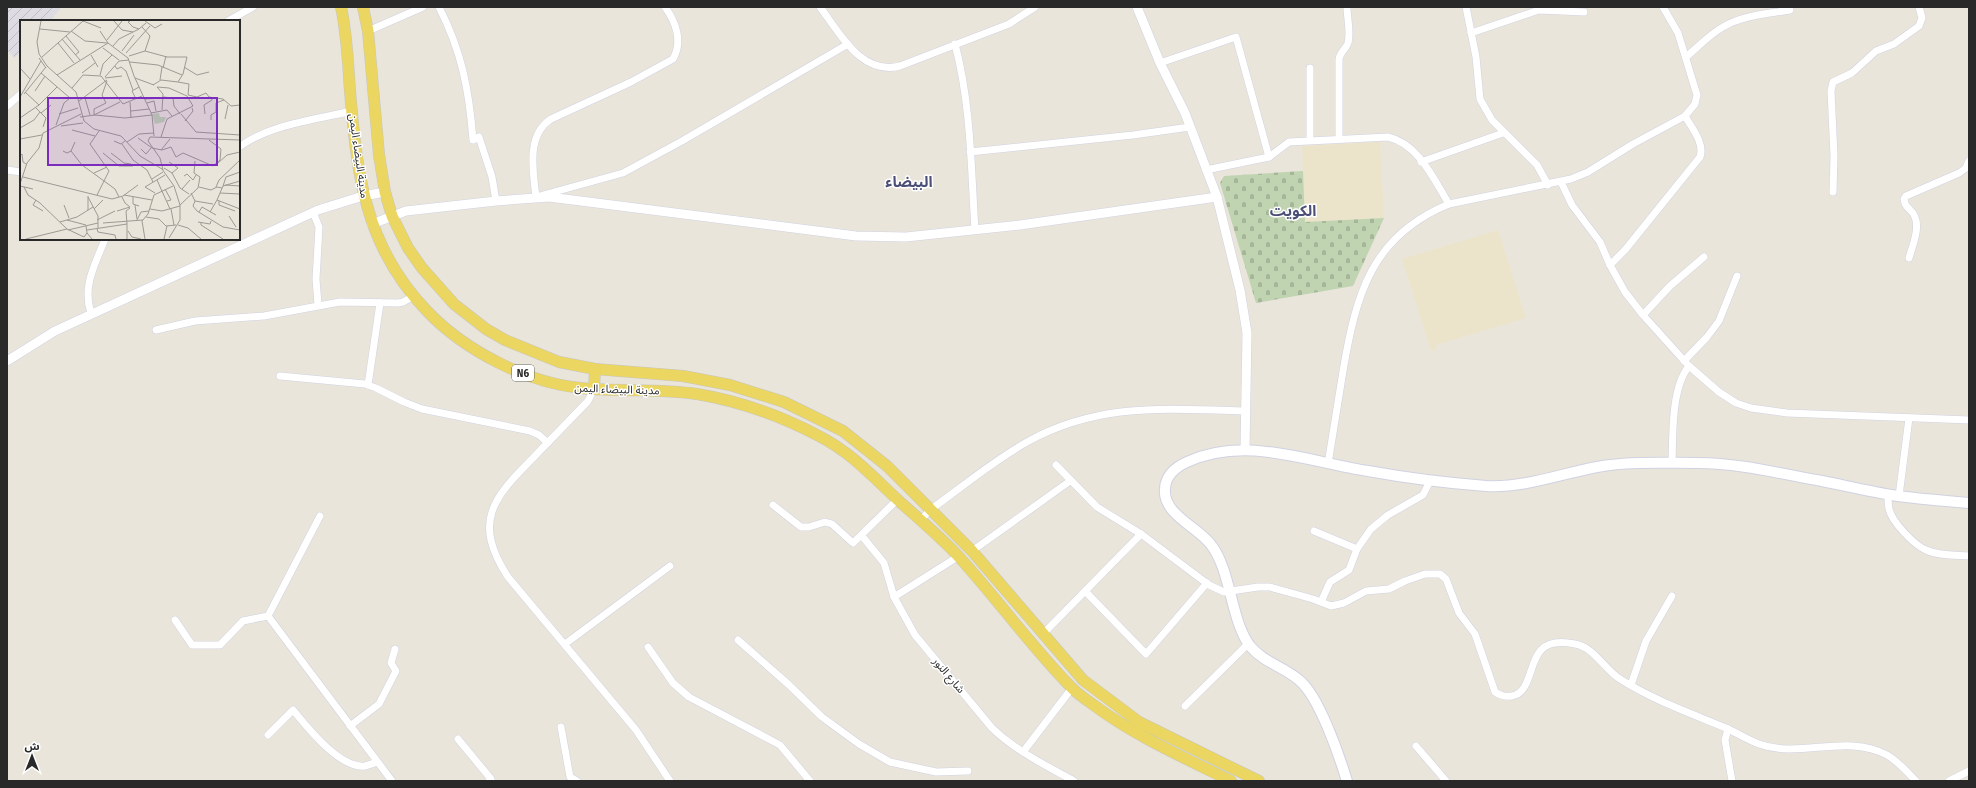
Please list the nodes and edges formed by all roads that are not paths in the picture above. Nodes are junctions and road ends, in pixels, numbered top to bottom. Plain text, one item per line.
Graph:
1 (253, 7) edge
2 (341, 7) edge
3 (363, 7) edge
4 (423, 7) edge
5 (439, 7) edge
6 (665, 7) edge
7 (820, 7) edge
8 (1347, 7) edge
9 (1466, 7) edge
10 (1663, 7) edge
11 (1919, 7) edge
12 (1140, 8) edge
13 (1031, 9) edge
14 (1790, 10) dead end
15 (1584, 12) dead end
16 (230, 20) edge
17 (368, 31) junction
18 (1471, 32) junction
19 (848, 44) junction
20 (955, 44) junction
21 (1686, 57) junction
22 (1160, 63) junction
23 (1310, 68) dead end
24 (20, 95) edge
25 (7, 106) edge
26 (352, 111) junction
27 (1685, 116) junction
28 (1190, 127) junction
29 (1503, 133) junction
30 (1339, 139) junction
31 (1310, 140) junction
32 (240, 146) edge
33 (970, 152) junction
34 (1269, 157) junction
35 (1969, 161) edge
36 (1421, 162) junction
37 (7, 170) edge
38 (1206, 170) junction
39 (20, 172) edge
40 (1561, 182) junction
41 (1548, 185) junction
42 (385, 192) junction
43 (1833, 192) dead end
44 (363, 196) junction
45 (536, 197) junction
46 (1217, 197) junction
47 (496, 201) junction
48 (1449, 204) junction
49 (313, 212) junction
50 (392, 216) junction
51 (372, 224) junction
52 (975, 230) junction
53 (105, 240) edge
54 (1704, 256) dead end
55 (1909, 258) dead end
56 (1610, 264) junction
57 (1737, 276) dead end
58 (414, 296) junction
59 (380, 302) junction
60 (318, 305) junction
61 (91, 314) junction
62 (1643, 315) junction
63 (156, 330) dead end
64 (7, 361) edge
65 (1687, 363) junction
66 (595, 369) junction
67 (280, 376) dead end
68 (368, 385) junction
69 (594, 389) junction
70 (1246, 411) junction
71 (1910, 418) junction
72 (1969, 420) edge
73 (548, 442) junction
74 (1245, 450) junction
75 (1672, 463) junction
76 (1328, 464) junction
77 (1056, 465) dead end
78 (1070, 481) junction
79 (1430, 481) junction
80 (1888, 494) junction
81 (1899, 496) junction
82 (898, 500) junction
83 (1969, 503) edge
84 (773, 505) dead end
85 (930, 510) junction
86 (320, 516) dead end
87 (921, 520) junction
88 (1314, 530) dead end
89 (1142, 534) junction
90 (862, 536) junction
91 (1357, 549) junction
92 (972, 551) junction
93 (959, 556) junction
94 (1969, 556) edge
95 (670, 566) dead end
96 (1207, 583) junction
97 (1085, 591) junction
98 (1230, 592) junction
99 (1672, 596) dead end
100 (894, 597) junction
101 (1321, 602) junction
102 (268, 616) junction
103 (175, 620) dead end
104 (1044, 633) junction
105 (738, 640) dead end
106 (1248, 643) junction
107 (565, 644) junction
108 (648, 647) dead end
109 (395, 649) dead end
110 (1631, 685) junction
111 (1072, 688) junction
112 (1185, 706) dead end
113 (350, 726) junction
114 (561, 727) dead end
115 (1728, 729) junction
116 (268, 735) dead end
117 (458, 739) dead end
118 (1416, 746) dead end
119 (1023, 752) junction
120 (377, 762) junction
121 (968, 771) dead end
122 (1969, 771) edge
123 (392, 781) edge
124 (489, 781) edge
125 (577, 781) edge
126 (670, 781) edge
127 (810, 781) edge
128 (1074, 781) edge
129 (1231, 781) edge
130 (1259, 781) edge
131 (1347, 781) edge
132 (1446, 781) edge
133 (1732, 781) edge
134 (1916, 781) edge
135 (1949, 781) edge

1 - 16 street
2 - 26 main road, مدينة البيضاء اليمن / N6
3 - 17 main road, مدينة البيضاء اليمن / N6
4 - 17 street
5 - 47 street
6 - 45 street
7 - 19 street
8 - 30 street
9 - 18 street
10 - 21 street
11 - 43 street
12 - 22 street
13 - 20 street
14 - 21 street
15 - 18 street
17 - 42 main road, مدينة البيضاء اليمن / N6
18 - 29 street
19 - 20 street
19 - 45 street
20 - 33 street
21 - 27 street
22 - 28 street
22 - 34 street
23 - 31 street
24 - 25 street
26 - 32 street
26 - 44 main road, مدينة البيضاء اليمن / N6
27 - 40 street
27 - 56 street
28 - 33 street
28 - 38 street
29 - 36 street
29 - 41 street
30 - 31 street
30 - 36 street
31 - 34 street
33 - 52 street
34 - 38 street
35 - 55 street
36 - 48 street
37 - 39 street
38 - 46 street
40 - 41 street
40 - 56 street
41 - 48 street
42 - 44 street
42 - 50 main road, مدينة البيضاء اليمن / N6
44 - 49 street
44 - 51 main road, مدينة البيضاء اليمن / N6
45 - 47 street
45 - 52 street
46 - 52 street
46 - 70 street
47 - 50 street
48 - 76 street
49 - 60 street
49 - 61 street
50 - 51 street
50 - 66 main road, مدينة البيضاء اليمن / N6
51 - 58 main road, مدينة البيضاء اليمن / N6
53 - 61 street
54 - 62 street
56 - 62 street
57 - 65 street
58 - 59 street
58 - 69 main road, مدينة البيضاء اليمن / N6
59 - 60 street
59 - 68 street
60 - 63 street
61 - 64 street
62 - 65 street
65 - 71 street
65 - 75 street
66 - 69 main road
66 - 85 main road, مدينة البيضاء اليمن / N6
67 - 68 street
68 - 73 street
69 - 73 street
69 - 82 main road, مدينة البيضاء اليمن / N6
70 - 74 street
70 - 85 street
71 - 72 street
71 - 81 street
73 - 107 street
74 - 76 main road
74 - 98 main road
75 - 79 main road
75 - 80 main road
76 - 79 main road
77 - 78 street
78 - 89 street
78 - 92 street
79 - 91 street
80 - 81 main road
80 - 94 street
81 - 83 main road
82 - 87 main road, مدينة البيضاء اليمن / N6
82 - 90 street
84 - 90 street
85 - 87 street
85 - 92 main road, مدينة البيضاء اليمن
86 - 102 street
87 - 93 main road, مدينة البيضاء اليمن
88 - 91 street
89 - 96 street
89 - 97 street
90 - 100 street, شارع النور
91 - 101 street
92 - 104 main road, مدينة البيضاء اليمن
93 - 100 street
93 - 111 main road, مدينة البيضاء اليمن
95 - 107 street
96 - 97 street
96 - 98 street
97 - 104 street
98 - 101 street
98 - 106 main road
99 - 110 street
100 - 119 street, شارع النور
101 - 110 street
102 - 103 street
102 - 113 street
104 - 130 main road, مدينة البيضاء اليمن
105 - 121 street
106 - 112 street
106 - 131 main road
107 - 126 street
108 - 127 street
109 - 113 street
110 - 115 street
111 - 119 street
111 - 129 main road, مدينة البيضاء اليمن
113 - 120 street
114 - 125 street
115 - 133 street
115 - 134 street
116 - 120 street
117 - 124 street
118 - 132 street
119 - 128 street, شارع النور
120 - 123 street
122 - 135 street

